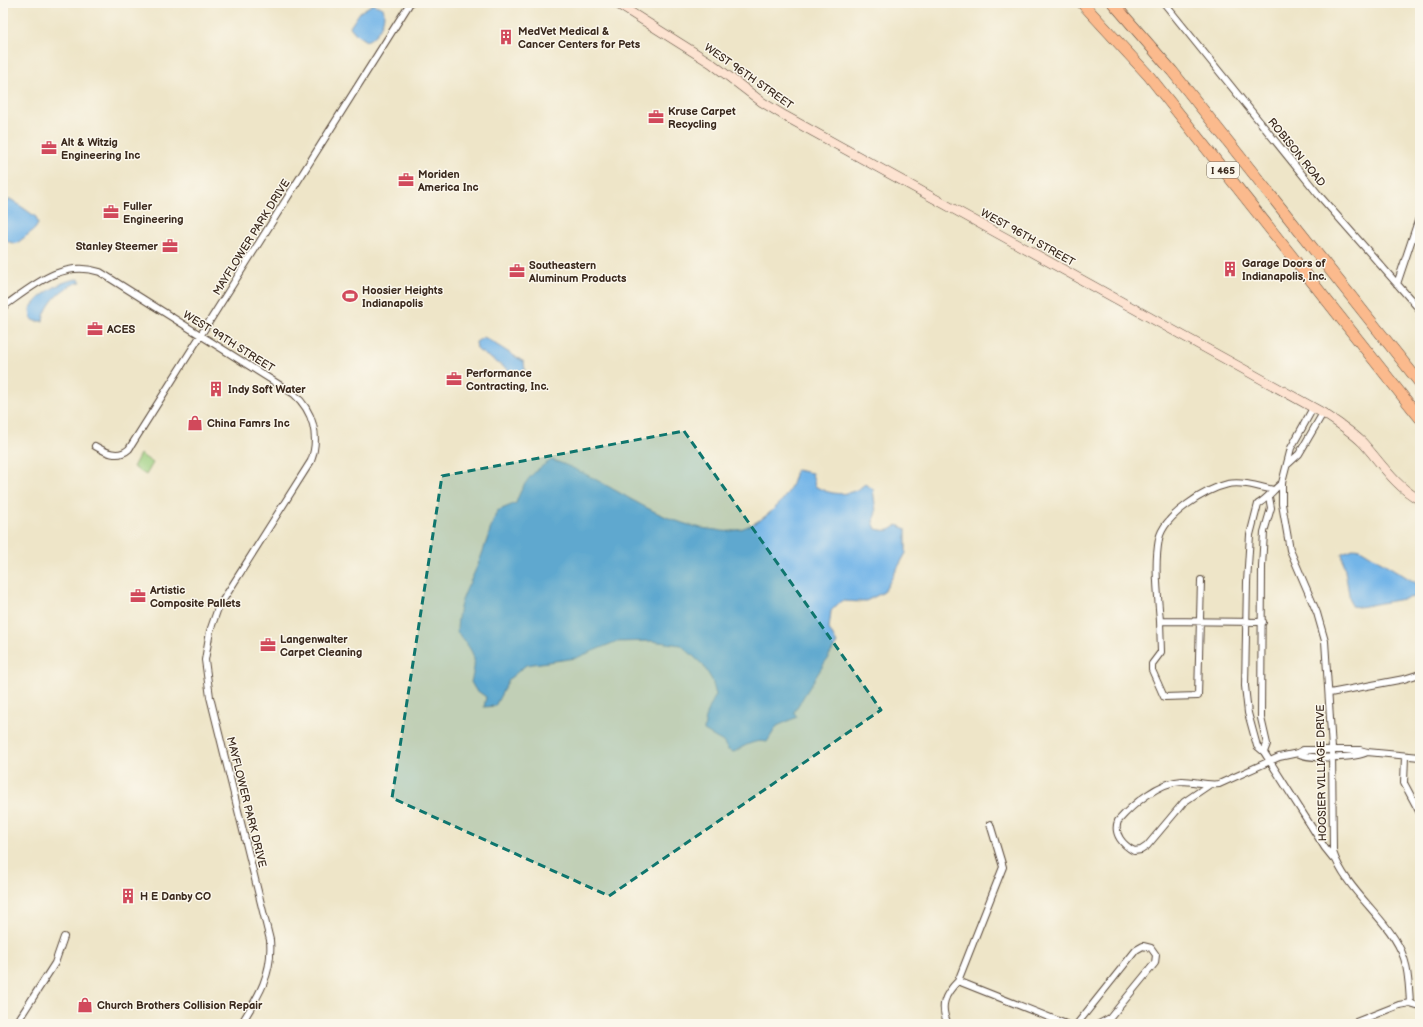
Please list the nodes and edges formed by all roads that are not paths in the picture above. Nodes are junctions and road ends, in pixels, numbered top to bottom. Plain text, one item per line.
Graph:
1 (410, 3) edge
2 (616, 3) edge
3 (1082, 3) edge
4 (1112, 3) edge
5 (1164, 3) edge
6 (1420, 215) edge
7 (1397, 284) junction
8 (3, 307) edge
9 (1420, 310) edge
10 (201, 335) junction
11 (1420, 382) edge
12 (1313, 408) junction
13 (1322, 413) junction
14 (1420, 418) edge
15 (94, 446) dead end
16 (1287, 466) junction
17 (1282, 483) junction
18 (1273, 490) junction
19 (1270, 497) junction
20 (1420, 500) edge
21 (1201, 580) dead end
22 (233, 582) joint
23 (1160, 621) junction
24 (1200, 622) junction
25 (1263, 622) junction
26 (1247, 623) junction
27 (1420, 674) edge
28 (1330, 693) junction
29 (1332, 749) junction
30 (1264, 752) junction
31 (1367, 752) junction
32 (1298, 753) junction
33 (1332, 756) junction
34 (1406, 756) junction
35 (1420, 757) edge
36 (1269, 762) junction
37 (1208, 785) junction
38 (1420, 813) edge
39 (990, 824) dead end
40 (1336, 861) junction
41 (64, 937) dead end
42 (958, 981) junction
43 (1410, 1004) junction
44 (1420, 1006) edge
45 (16, 1024) edge
46 (241, 1024) edge
47 (948, 1024) edge
48 (1066, 1024) edge
49 (1077, 1024) edge
50 (1100, 1024) edge
51 (1351, 1024) edge

1 - 10 street, MAYFLOWER PARK DRIVE
2 - 12 street, WEST 96TH STREET
3 - 14 highway, I 465
4 - 11 highway, I 465
5 - 7 street, ROBISON ROAD
6 - 7 street
7 - 9 street, ROBISON ROAD
8 - 10 street, WEST 99TH STREET
10 - 15 street, MAYFLOWER PARK DRIVE
10 - 22 street, WEST 99TH STREET
12 - 13 street, WEST 96TH STREET
12 - 16 street, HOOSIER VILLIAGE DRIVE
13 - 16 street, HOOSIER VILLIAGE DRIVE
13 - 20 street, WEST 96TH STREET
16 - 17 street, HOOSIER VILLIAGE DRIVE
17 - 18 street
17 - 28 street, HOOSIER VILLIAGE DRIVE
18 - 19 street
18 - 23 street
19 - 25 street
19 - 26 street
21 - 24 street
22 - 46 street, MAYFLOWER PARK DRIVE
23 - 24 street
23 - 24 street
24 - 26 street
25 - 26 street
25 - 30 street
26 - 30 street
27 - 28 street
28 - 29 street, HOOSIER VILLIAGE DRIVE
29 - 31 street
29 - 32 street
29 - 33 street, HOOSIER VILLIAGE DRIVE
30 - 36 street
31 - 33 street
31 - 34 street
32 - 33 street
32 - 36 street
33 - 40 street, HOOSIER VILLIAGE DRIVE
34 - 35 street
34 - 38 street
36 - 37 street
36 - 40 street
37 - 37 street
39 - 42 street
40 - 43 street, HOOSIER VILLIAGE DRIVE
41 - 45 street
42 - 47 street
42 - 48 street
43 - 44 street
43 - 51 street
49 - 50 street

